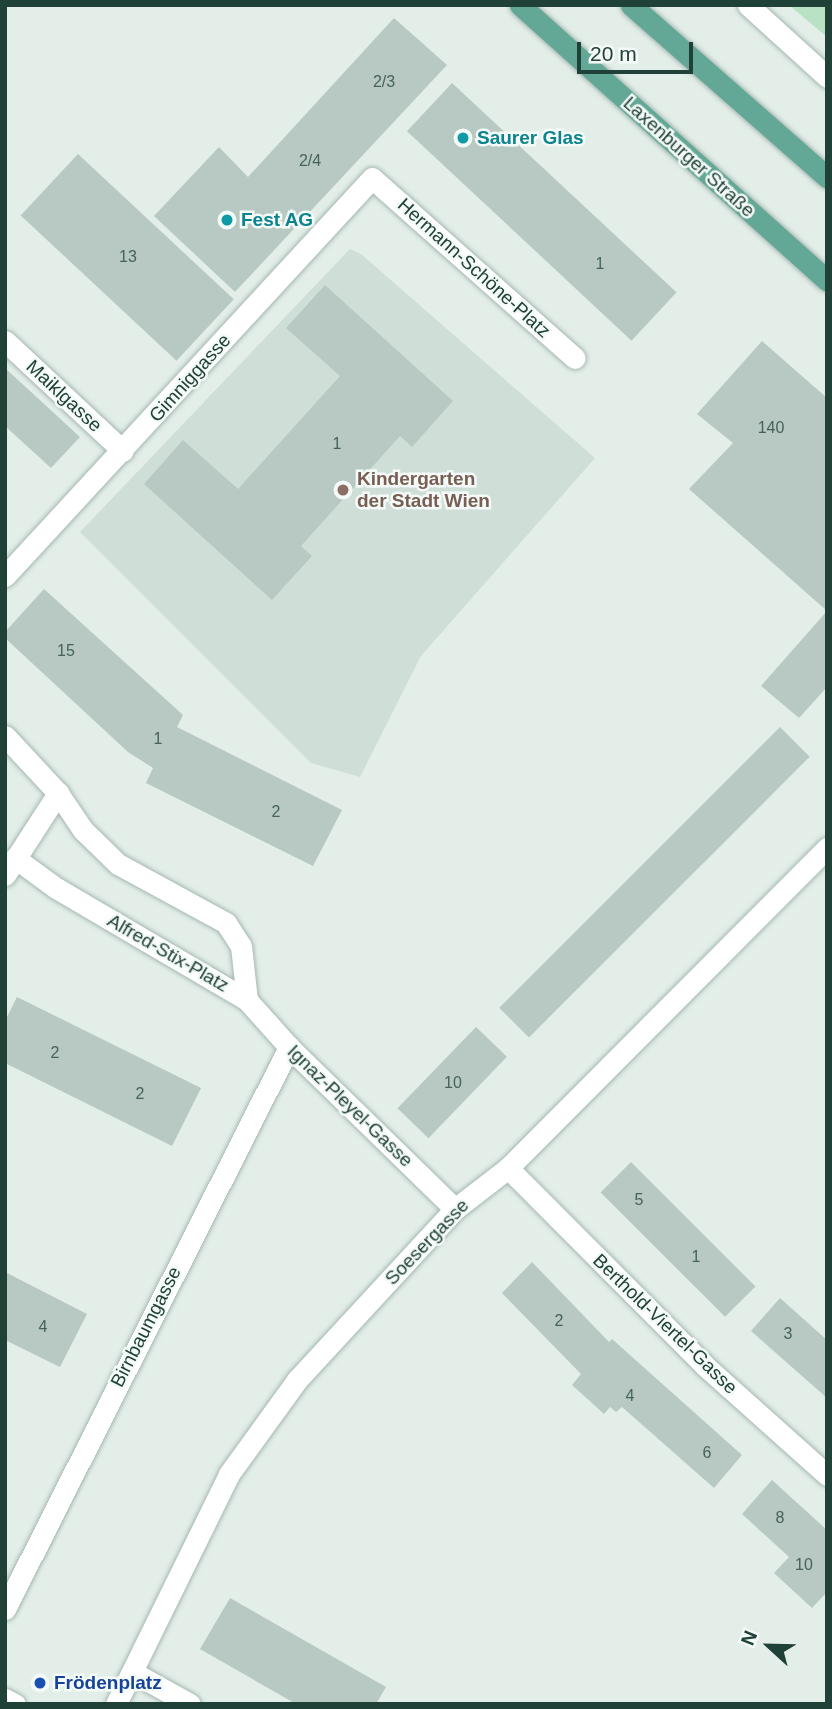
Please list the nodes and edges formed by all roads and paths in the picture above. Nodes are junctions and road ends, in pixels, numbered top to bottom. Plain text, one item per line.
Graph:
1 (520, 5) edge
2 (631, 5) edge
3 (748, 5) edge
4 (827, 77) edge
5 (827, 177) edge
6 (372, 178) joint
7 (827, 280) edge
8 (5, 341) edge
9 (575, 358) dead end
10 (123, 451) junction
11 (5, 576) edge
12 (5, 736) edge
13 (58, 793) junction
14 (827, 848) edge
15 (10, 867) edge
16 (247, 1000) junction
17 (289, 1046) junction
18 (508, 1168) junction
19 (455, 1209) junction
20 (827, 1475) edge
21 (5, 1609) edge
22 (131, 1672) junction
23 (5, 1699) edge
24 (15, 1704) edge
25 (116, 1704) edge
26 (190, 1704) edge

1 - 7 main road, Laxenburger Straße
2 - 5 main road
3 - 4 street
6 - 9 street, Hermann-Schöne-Platz
6 - 10 street, Gimniggasse
8 - 10 street, Maiklgasse
10 - 11 street, Gimniggasse
12 - 13 street
13 - 15 street
13 - 16 street, Alfred-Stix-Platz
14 - 18 street, Soesergasse
15 - 16 street, Alfred-Stix-Platz
16 - 17 street, Ignaz-Pleyel-Gasse
17 - 19 street, Ignaz-Pleyel-Gasse
17 - 21 street, Birnbaumgasse
18 - 19 street, Soesergasse
18 - 20 street, Berthold-Viertel-Gasse
19 - 22 street, Soesergasse
22 - 25 street, Soesergasse
22 - 26 street
23 - 24 street

